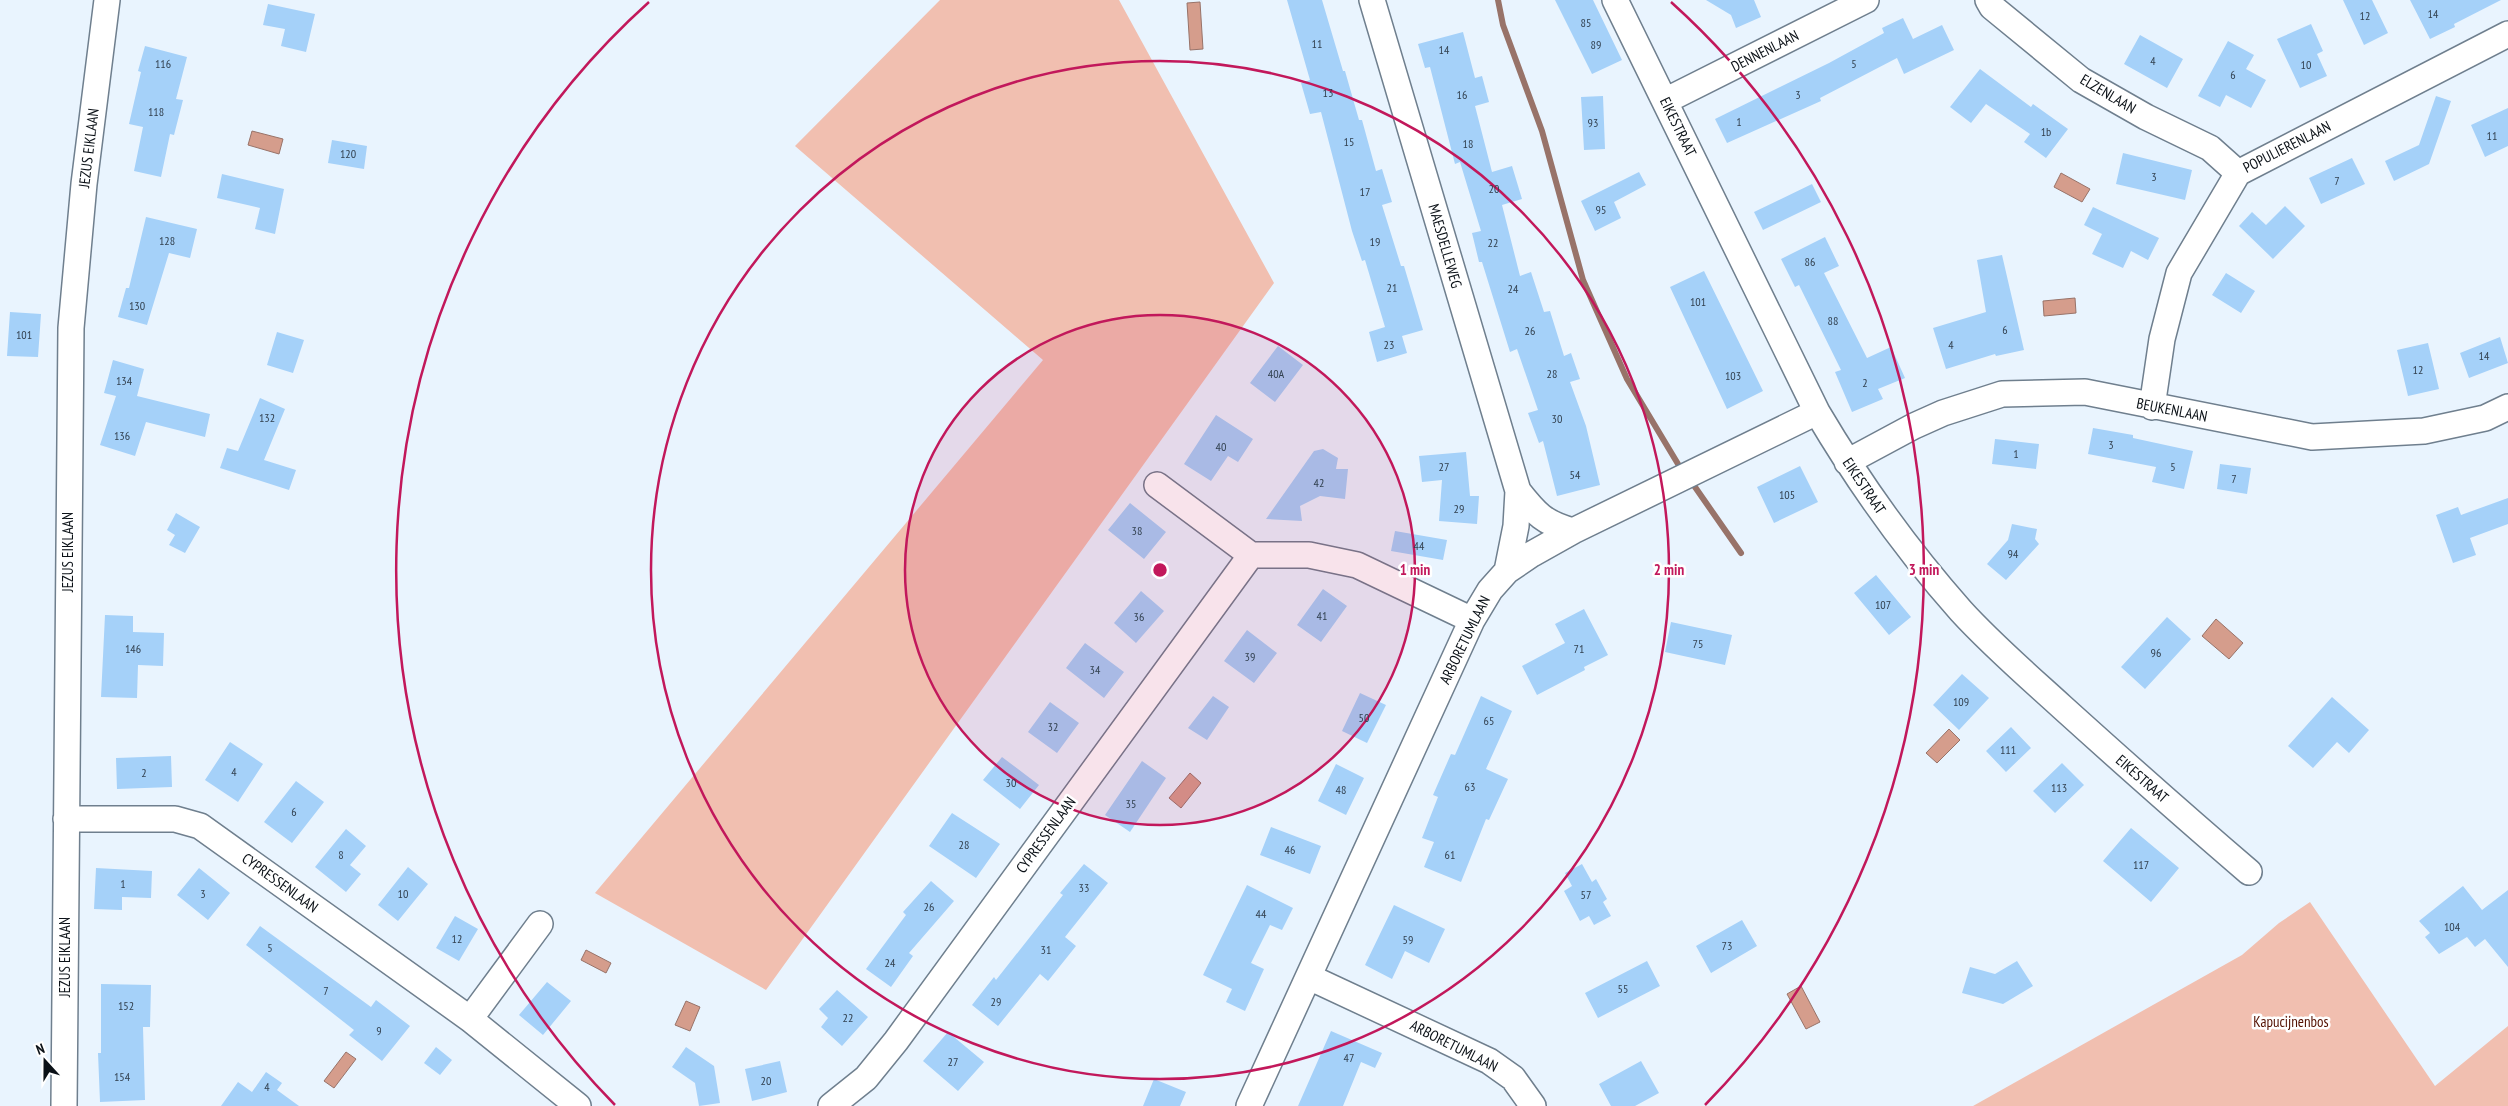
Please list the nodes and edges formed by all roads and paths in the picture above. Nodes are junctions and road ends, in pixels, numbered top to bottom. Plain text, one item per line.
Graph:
1 (107, 0) edge
2 (1372, 0) edge
3 (1615, 0) edge
4 (1866, 0) edge
5 (1988, 0) edge
6 (2508, 34) edge
7 (1665, 101) junction
8 (2238, 173) junction
9 (2152, 406) junction
10 (2508, 407) edge
11 (1817, 412) junction
12 (1847, 462) junction
13 (1157, 485) dead end
14 (1518, 491) junction
15 (1573, 531) junction
16 (1251, 555) junction
17 (1508, 571) junction
18 (1472, 620) junction
19 (66, 819) junction
20 (2249, 872) dead end
21 (540, 924) dead end
22 (1309, 977) junction
23 (470, 1019) junction
24 (64, 1106) edge
25 (578, 1106) edge
26 (831, 1106) edge
27 (1249, 1106) edge
28 (1533, 1106) edge

1 - 19 street, JEZUS EIKLAAN
2 - 14 street, MAESDELLEWEG
3 - 7 street, EIKESTRAAT
4 - 7 street, DENNENLAAN
5 - 8 street, ELZENLAAN
6 - 8 street, POPULIERENLAAN
7 - 11 street, EIKESTRAAT
8 - 9 street, POPULIERENLAAN
9 - 10 street, BEUKENLAAN
9 - 12 street, BEUKENLAAN
11 - 12 street, EIKESTRAAT
11 - 15 street, ARBORETUMLAAN
12 - 20 street, EIKESTRAAT
13 - 16 street
14 - 15 street, MAESDELLEWEG
14 - 17 street, MAESDELLEWEG
15 - 17 street, ARBORETUMLAAN
16 - 18 street
16 - 26 street, CYPRESSENLAAN
17 - 18 street, ARBORETUMLAAN
18 - 22 street, ARBORETUMLAAN
19 - 23 street, CYPRESSENLAAN
19 - 24 street, JEZUS EIKLAAN
21 - 23 street
22 - 27 street, ARBORETUMLAAN
22 - 28 street, ARBORETUMLAAN
23 - 25 street, CYPRESSENLAAN

